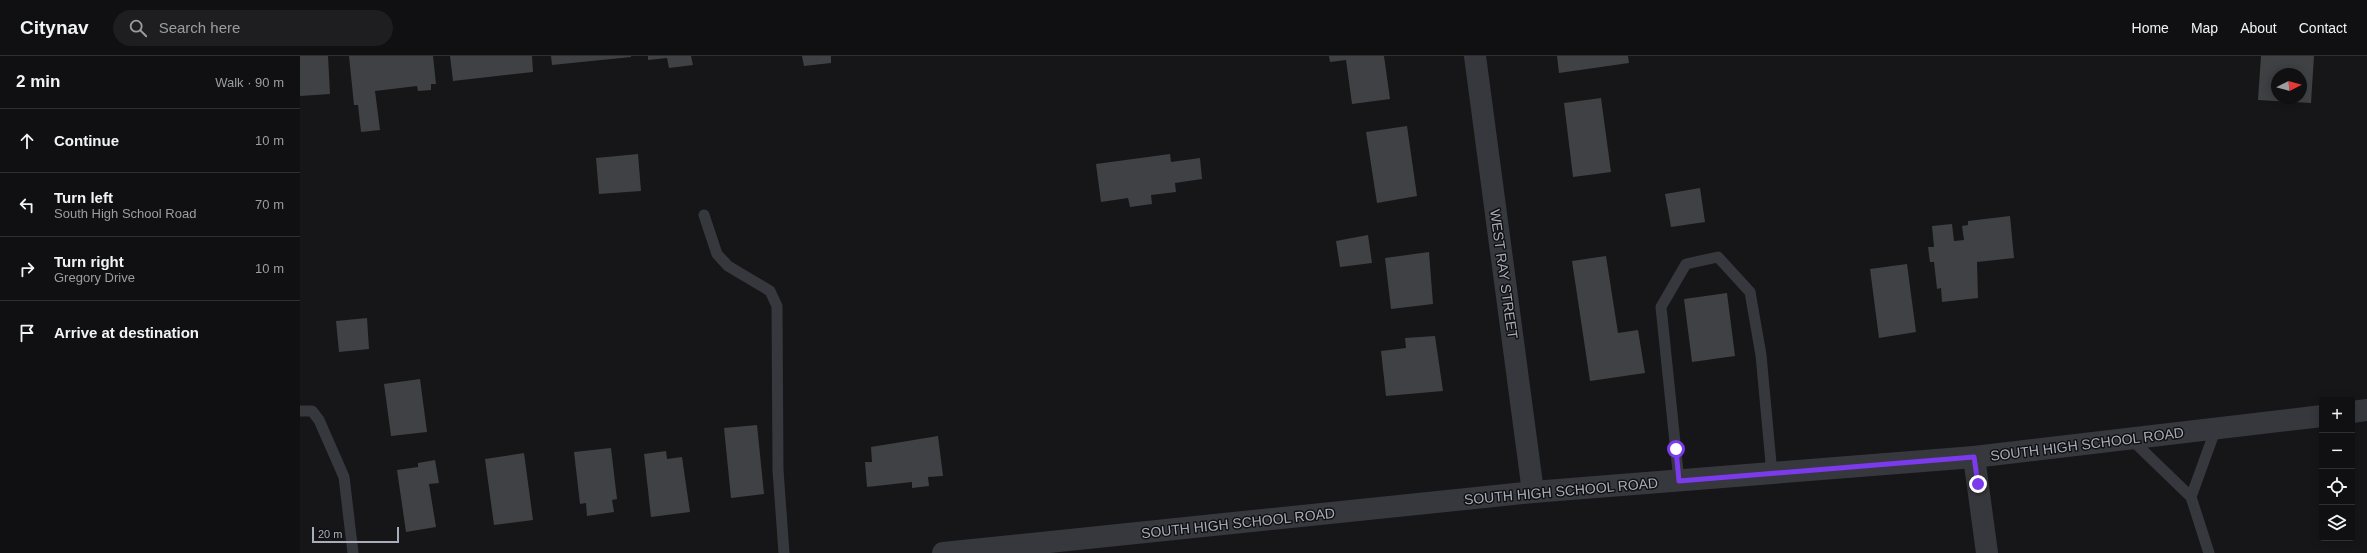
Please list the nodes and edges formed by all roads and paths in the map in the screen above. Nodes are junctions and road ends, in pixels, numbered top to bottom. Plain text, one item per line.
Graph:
1 (1475, 56) edge
2 (704, 215) dead end
3 (2367, 410) edge
4 (300, 411) edge
5 (2355, 412) edge
6 (2319, 416) edge
7 (2216, 428) junction
8 (2132, 440) junction
9 (1974, 457) junction
10 (1772, 474) junction
11 (1679, 481) junction
12 (1533, 492) junction
13 (2191, 496) junction
14 (353, 553) edge
15 (784, 553) edge
16 (943, 553) edge
17 (1987, 553) edge
18 (2209, 553) edge

1 - 12 street, WEST RAY STREET
2 - 15 lane
3 - 5 street
4 - 14 lane
6 - 7 street, SOUTH HIGH SCHOOL ROAD
7 - 8 street, SOUTH HIGH SCHOOL ROAD
7 - 13 lane
8 - 9 street, SOUTH HIGH SCHOOL ROAD
8 - 13 lane
9 - 10 street, SOUTH HIGH SCHOOL ROAD
9 - 17 street
10 - 11 street, SOUTH HIGH SCHOOL ROAD
10 - 11 lane
11 - 12 street, SOUTH HIGH SCHOOL ROAD
12 - 16 street, SOUTH HIGH SCHOOL ROAD
13 - 18 lane

